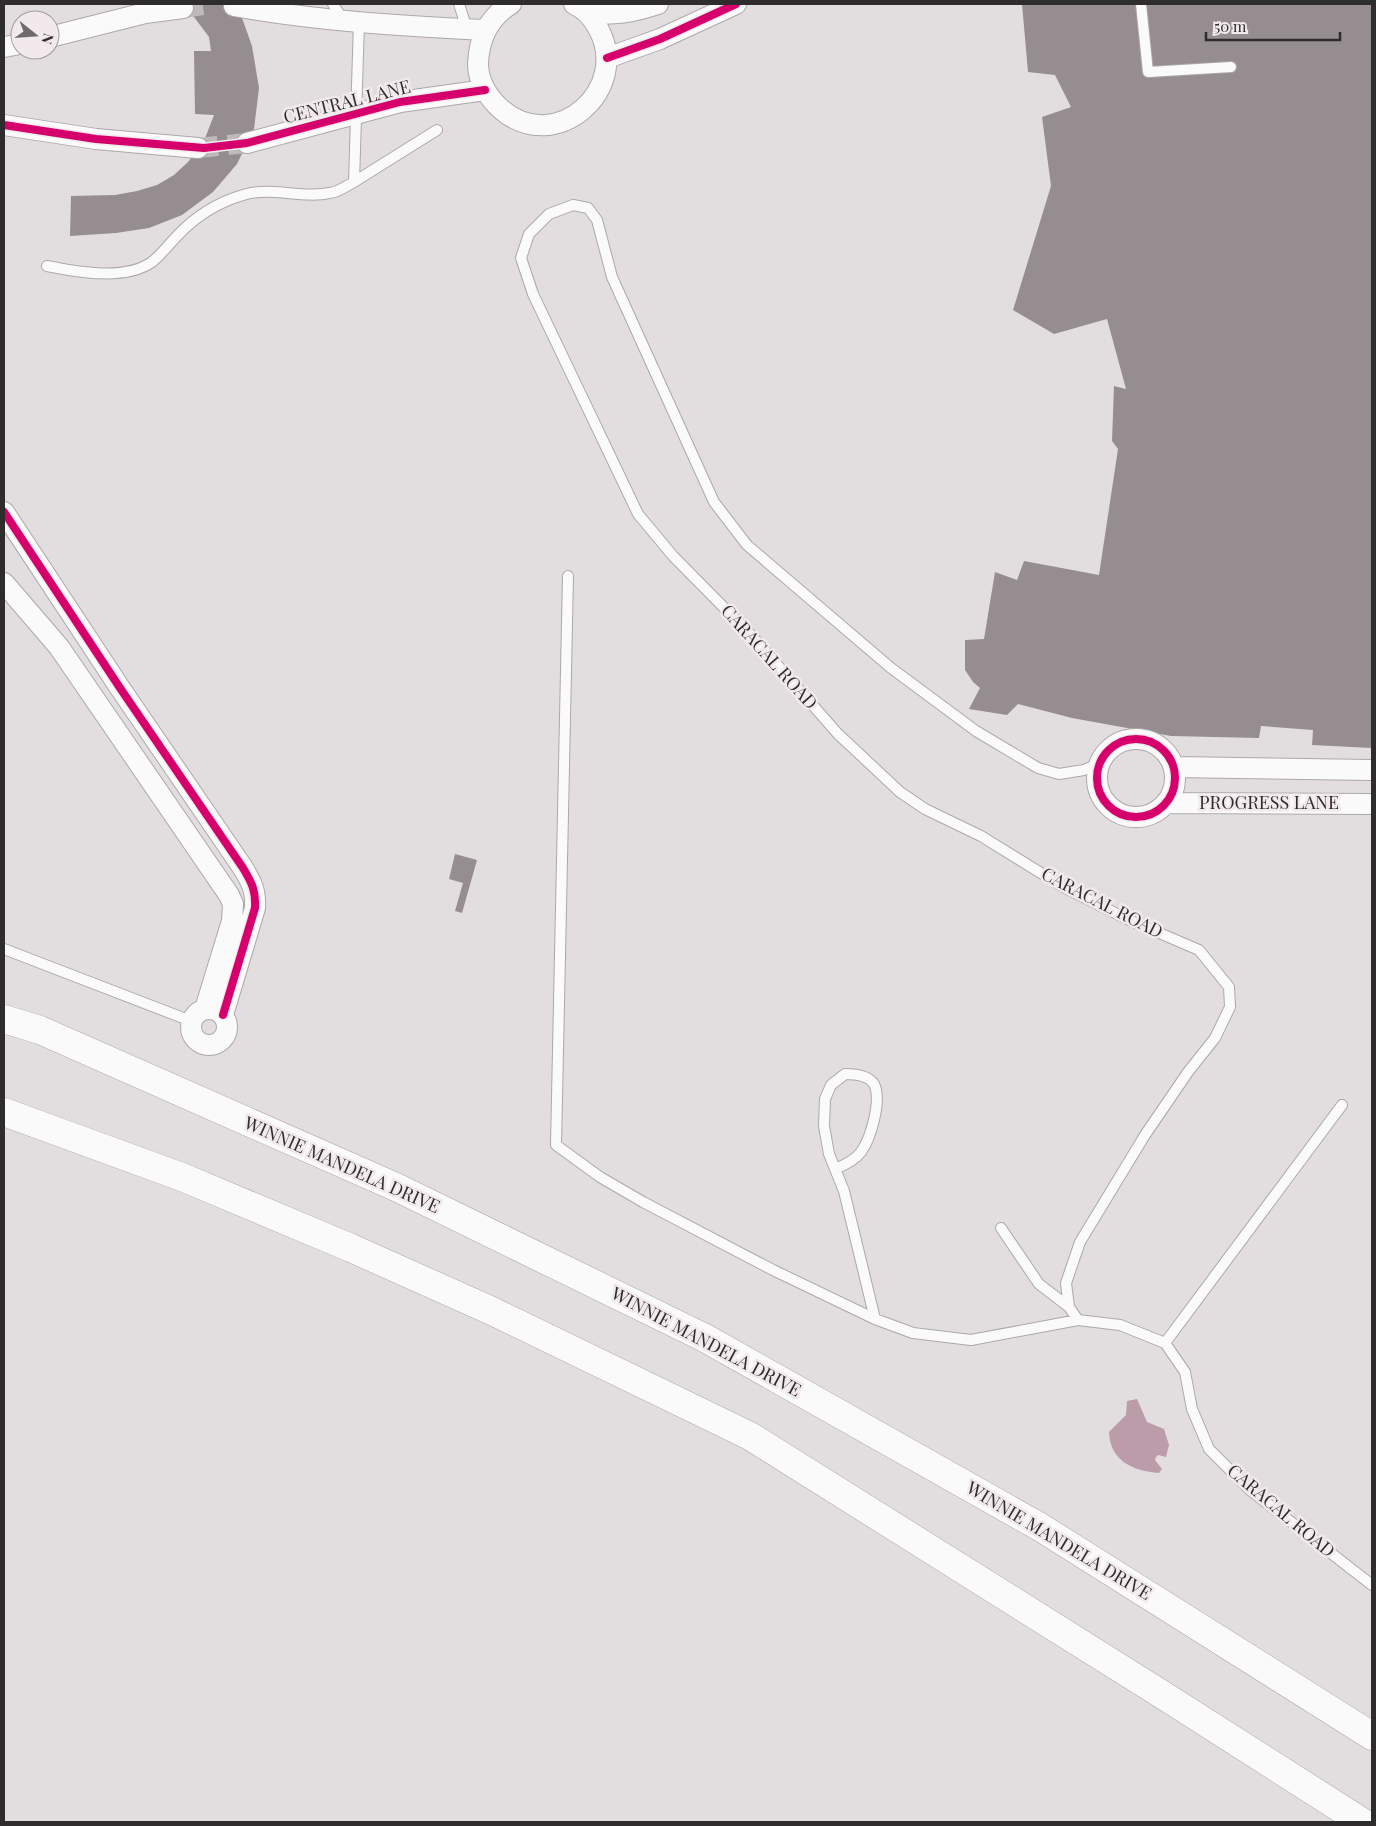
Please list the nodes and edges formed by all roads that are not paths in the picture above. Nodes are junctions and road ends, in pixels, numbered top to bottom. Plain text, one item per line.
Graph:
1 (142, 4) edge
2 (459, 4) edge
3 (511, 4) edge
4 (658, 4) edge
5 (736, 4) edge
6 (1141, 4) edge
7 (234, 6) dead end
8 (183, 8) dead end
9 (581, 8) edge
10 (345, 15) edge
11 (125, 18) junction
12 (476, 29) junction
13 (60, 34) edge
14 (607, 58) junction
15 (1231, 67) dead end
16 (485, 90) junction
17 (356, 114) junction
18 (4, 125) edge
19 (437, 130) dead end
20 (247, 143) tunnel mouth
21 (198, 148) tunnel mouth
22 (354, 182) junction
23 (47, 266) dead end
24 (4, 512) edge
25 (568, 576) dead end
26 (4, 583) edge
27 (1100, 763) junction
28 (1174, 767) junction
29 (1372, 770) edge
30 (1167, 803) junction
31 (1372, 804) edge
32 (4, 949) edge
33 (207, 1015) junction
34 (4, 1019) edge
35 (1342, 1105) dead end
36 (4, 1112) edge
37 (835, 1169) junction
38 (1002, 1228) dead end
39 (1069, 1307) junction
40 (875, 1319) junction
41 (1078, 1320) junction
42 (1165, 1343) junction
43 (1372, 1585) edge
44 (1372, 1736) edge
45 (1362, 1822) edge

1 - 11 lane
2 - 12 lane
3 - 12 street
4 - 9 street
5 - 14 street
6 - 15 lane
7 - 10 street
8 - 11 street
9 - 14 street
10 - 12 street
10 - 17 lane
11 - 13 street
12 - 16 street
14 - 16 street
16 - 17 street, CENTRAL LANE
17 - 20 street, CENTRAL LANE
17 - 22 lane
18 - 21 street
19 - 22 lane
22 - 23 lane
24 - 33 street
25 - 40 lane
26 - 33 street
27 - 28 street
27 - 30 street
27 - 39 lane, CARACAL ROAD
28 - 29 street, PROGRESS LANE
28 - 30 street
30 - 31 street, PROGRESS LANE
32 - 33 lane
34 - 44 main road, WINNIE MANDELA DRIVE
35 - 42 lane
36 - 45 main road
37 - 37 lane
37 - 40 lane
38 - 39 lane
39 - 41 lane, CARACAL ROAD
40 - 41 lane
41 - 42 lane
42 - 43 lane, CARACAL ROAD

